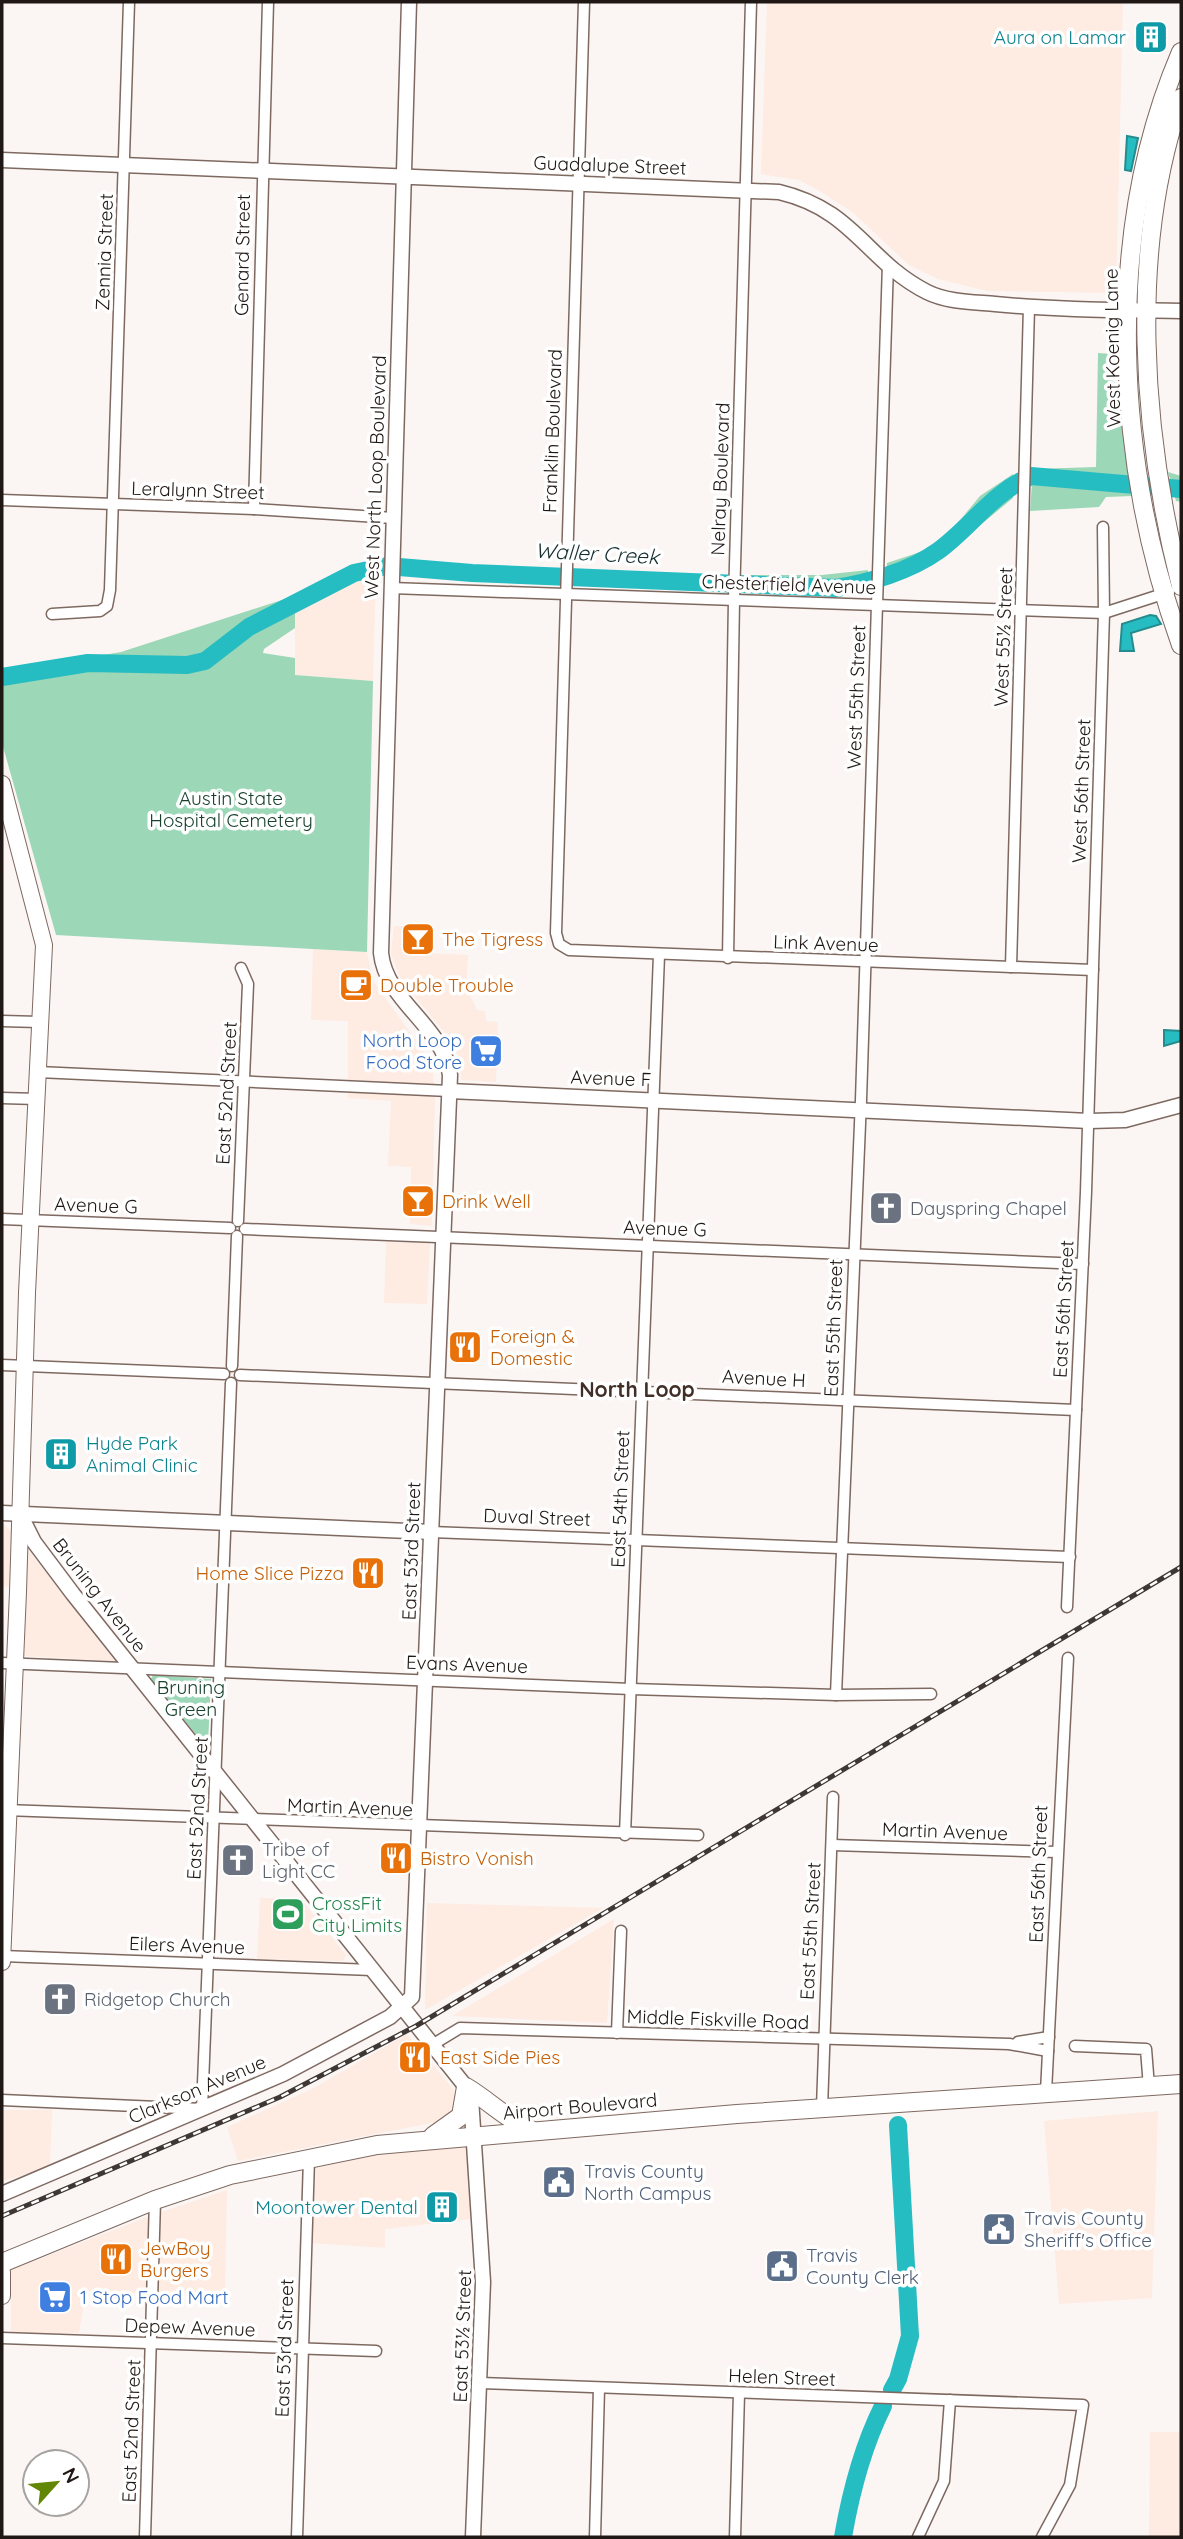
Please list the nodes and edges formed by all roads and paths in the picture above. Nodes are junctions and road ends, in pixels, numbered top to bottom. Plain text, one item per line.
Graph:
1 (129, 2) edge
2 (268, 2) edge
3 (409, 2) edge
4 (584, 2) edge
5 (751, 2) edge
6 (1181, 52) edge
7 (1181, 98) edge
8 (2, 160) edge
9 (125, 164) junction
10 (262, 170) junction
11 (404, 176) junction
12 (577, 183) junction
13 (746, 190) junction
14 (888, 264) junction
15 (1029, 307) junction
16 (1129, 310) junction
17 (1148, 310) junction
18 (1181, 312) edge
19 (1149, 479) junction
20 (2, 500) edge
21 (112, 504) junction
22 (254, 509) junction
23 (393, 518) junction
24 (1103, 527) dead end
25 (391, 574) junction
26 (565, 581) junction
27 (734, 588) junction
28 (1176, 589) edge
29 (876, 605) junction
30 (1021, 610) junction
31 (1104, 613) junction
32 (52, 614) dead end
33 (1181, 645) edge
34 (2, 784) edge
35 (559, 944) joint
36 (381, 953) joint
37 (659, 955) junction
38 (728, 958) junction
39 (865, 962) junction
40 (1011, 967) junction
41 (241, 968) dead end
42 (1093, 970) junction
43 (2, 1021) edge
44 (39, 1022) junction
45 (38, 1072) junction
46 (244, 1081) junction
47 (449, 1091) junction
48 (2, 1098) edge
49 (37, 1099) junction
50 (654, 1099) junction
51 (1181, 1105) edge
52 (861, 1109) junction
53 (1089, 1122) junction
54 (2, 1219) edge
55 (30, 1220) junction
56 (237, 1229) junction
57 (443, 1236) junction
58 (647, 1245) junction
59 (853, 1254) junction
60 (1083, 1264) junction
61 (2, 1364) edge
62 (25, 1366) junction
63 (232, 1374) junction
64 (437, 1383) junction
65 (641, 1389) junction
66 (848, 1399) junction
67 (1076, 1410) junction
68 (2, 1513) edge
69 (20, 1514) junction
70 (226, 1521) junction
71 (431, 1532) junction
72 (636, 1540) junction
73 (841, 1550) junction
74 (1070, 1557) junction
75 (1067, 1607) dead end
76 (1068, 1658) dead end
77 (8, 1663) edge
78 (135, 1670) junction
79 (221, 1673) junction
80 (425, 1680) junction
81 (631, 1689) junction
82 (931, 1694) dead end
83 (836, 1695) junction
84 (216, 1774) junction
85 (833, 1797) dead end
86 (5, 1810) edge
87 (213, 1816) junction
88 (254, 1821) junction
89 (419, 1826) junction
90 (625, 1835) junction
91 (698, 1835) dead end
92 (832, 1844) junction
93 (1057, 1853) junction
94 (621, 1931) dead end
95 (2, 1956) edge
96 (2, 1962) edge
97 (207, 1963) junction
98 (372, 1970) junction
99 (401, 2007) junction
100 (617, 2033) junction
101 (1049, 2037) junction
102 (822, 2039) junction
103 (1009, 2044) junction
104 (432, 2045) junction
105 (1075, 2046) dead end
106 (1048, 2051) junction
107 (1181, 2084) edge
108 (466, 2087) junction
109 (1149, 2087) junction
110 (1046, 2092) junction
111 (2, 2100) edge
112 (821, 2108) junction
113 (202, 2109) junction
114 (533, 2132) junction
115 (476, 2135) junction
116 (427, 2140) junction
117 (309, 2159) junction
118 (2, 2194) edge
119 (155, 2200) junction
120 (2, 2263) edge
121 (2, 2272) edge
122 (2, 2296) edge
123 (2, 2338) edge
124 (151, 2343) junction
125 (303, 2348) junction
126 (376, 2351) dead end
127 (480, 2383) junction
128 (599, 2388) junction
129 (739, 2393) junction
130 (950, 2400) junction
131 (145, 2537) edge
132 (298, 2537) edge
133 (472, 2537) edge
134 (594, 2537) edge
135 (735, 2537) edge
136 (918, 2537) edge
137 (1042, 2537) edge

1 - 9 street, Zennia Street
2 - 10 street, Genard Street
3 - 11 street, West North Loop Boulevard
4 - 12 street, Franklin Boulevard
5 - 13 street, Nelray Boulevard
6 - 16 main road, West Koenig Lane
7 - 17 main road, West Koenig Lane
8 - 9 street, Guadalupe Street
9 - 10 street, Guadalupe Street
9 - 21 street, Zennia Street
10 - 11 street, Guadalupe Street
10 - 22 street, Genard Street
11 - 12 street, Guadalupe Street
11 - 23 street, West North Loop Boulevard
12 - 13 street, Guadalupe Street
12 - 26 street, Franklin Boulevard
13 - 14 street, Guadalupe Street
13 - 27 street, Nelray Boulevard
14 - 15 street, Guadalupe Street
14 - 29 street, West 55th Street
15 - 16 street, Guadalupe Street
15 - 30 street, West 55½ Street
16 - 17 street, Guadalupe Street
16 - 19 main road, West Koenig Lane
17 - 18 street, Guadalupe Street
17 - 19 main road, West Koenig Lane
19 - 28 main road, West Koenig Lane
19 - 28 main road, West Koenig Lane
20 - 21 street, Leralynn Street
21 - 22 street, Leralynn Street
21 - 32 street, Zennia Street
22 - 23 street, Leralynn Street
23 - 25 street, West North Loop Boulevard
24 - 31 street, West 56th Street
25 - 26 street, Chesterfield Avenue
25 - 36 street, West North Loop Boulevard
26 - 27 street, Chesterfield Avenue
26 - 35 street, Franklin Boulevard
27 - 29 street, Chesterfield Avenue
27 - 38 street, Nelray Boulevard
28 - 31 street, Chesterfield Avenue
28 - 33 main road, West Koenig Lane
29 - 30 street, Chesterfield Avenue
29 - 39 street, West 55th Street
30 - 31 street, Chesterfield Avenue
30 - 40 street, West 55½ Street
31 - 42 street, West 56th Street
34 - 44 main road
35 - 37 street, Link Avenue
36 - 47 street, East 53rd Street
37 - 38 street, Link Avenue
37 - 50 street, East 54th Street
38 - 39 street, Link Avenue
39 - 40 street, Link Avenue
39 - 52 street, East 55th Street
40 - 42 street, Link Avenue
41 - 46 street, East 52nd Street
42 - 53 street, East 56th Street
43 - 44 street
44 - 45 main road
45 - 46 street, Avenue F
45 - 49 main road
46 - 47 street, Avenue F
46 - 56 street, East 52nd Street
47 - 50 street, Avenue F
47 - 57 street, East 53rd Street
48 - 49 street
49 - 55 main road
50 - 52 street, Avenue F
50 - 58 street, East 54th Street
51 - 53 street, Avenue F
52 - 53 street, Avenue F
52 - 59 street, East 55th Street
53 - 60 street, East 56th Street
54 - 55 street, Avenue G
55 - 56 street, Avenue G
55 - 62 main road
56 - 57 street, Avenue G
56 - 63 street, East 52nd Street
57 - 58 street, Avenue G
57 - 64 street, East 53rd Street
58 - 59 street, Avenue G
58 - 65 street, East 54th Street
59 - 60 street, Avenue G
59 - 66 street, East 55th Street
60 - 67 street, East 56th Street
61 - 62 street, Avenue H
62 - 63 street, Avenue H
62 - 69 main road
63 - 64 street, Avenue H
63 - 70 street, East 52nd Street
64 - 65 street, Avenue H
64 - 71 street, East 53rd Street
65 - 66 street, Avenue H
65 - 72 street, East 54th Street
66 - 67 street, Avenue H
66 - 73 street, East 55th Street
67 - 74 street, East 56th Street
68 - 69 street, Duval Street
69 - 70 street, Duval Street
69 - 77 main road
69 - 78 street, Bruning Avenue
70 - 71 street, Duval Street
70 - 79 street, East 52nd Street
71 - 72 street, Duval Street
71 - 80 street, East 53rd Street
72 - 73 street, Duval Street
72 - 81 street, East 54th Street
73 - 74 street, Duval Street
73 - 83 street, East 55th Street
74 - 75 street, East 56th Street
76 - 93 street, East 56th Street
77 - 78 street, Evans Avenue
77 - 86 main road
78 - 79 street, Evans Avenue
78 - 84 street, Bruning Avenue
79 - 80 street, Evans Avenue
79 - 84 street, East 52nd Street
80 - 81 street, Evans Avenue
80 - 89 street, East 53rd Street
81 - 83 street, Evans Avenue
81 - 90 street, East 54th Street
82 - 83 street, Evans Avenue
84 - 87 street, East 52nd Street
84 - 88 street, Bruning Avenue
85 - 92 street, East 55th Street
86 - 87 street, Martin Avenue
86 - 95 main road
87 - 88 street, Martin Avenue
87 - 97 street, East 52nd Street
88 - 89 street, Martin Avenue
88 - 98 street, Bruning Avenue
89 - 90 street, Martin Avenue
89 - 99 street, East 53rd Street
90 - 91 street, Martin Avenue
92 - 93 street, Martin Avenue
92 - 102 street, East 55th Street
93 - 101 street, East 56th Street
94 - 100 street
95 - 96 main road
95 - 97 street, Eilers Avenue
97 - 98 street, Eilers Avenue
97 - 113 street, East 52nd Street
98 - 99 street, Bruning Avenue
99 - 104 street, Bruning Avenue
99 - 113 street, Clarkson Avenue
100 - 102 street, Middle Fiskville Road
100 - 104 street, Middle Fiskville Road
101 - 103 street, Middle Fiskville Road
101 - 106 street, East 56th Street
102 - 103 street, Middle Fiskville Road
102 - 112 street, East 55th Street
103 - 106 street, Middle Fiskville Road
104 - 108 street
105 - 109 street
106 - 110 street, East 56th Street
107 - 109 main road, Airport Boulevard
108 - 114 main road
108 - 115 street
108 - 116 main road
109 - 110 main road, Airport Boulevard
110 - 112 main road, Airport Boulevard
111 - 113 street
112 - 114 main road, Airport Boulevard
113 - 118 street, Clarkson Avenue
114 - 115 main road, Airport Boulevard
115 - 116 main road, Airport Boulevard
115 - 127 street, East 53½ Street
116 - 117 main road, Airport Boulevard
117 - 119 main road, Airport Boulevard
117 - 125 street, East 53rd Street
119 - 120 main road, Airport Boulevard
119 - 124 street, East 52nd Street
121 - 122 main road
123 - 124 street, Depew Avenue
124 - 125 street, Depew Avenue
124 - 131 street, East 52nd Street
125 - 126 street, Depew Avenue
125 - 132 street, East 53rd Street
127 - 128 street, Helen Street
127 - 133 street, East 53½ Street
128 - 129 street, Helen Street
128 - 134 street
129 - 130 street, Helen Street
129 - 135 street
130 - 136 street
130 - 137 street, Helen Street

